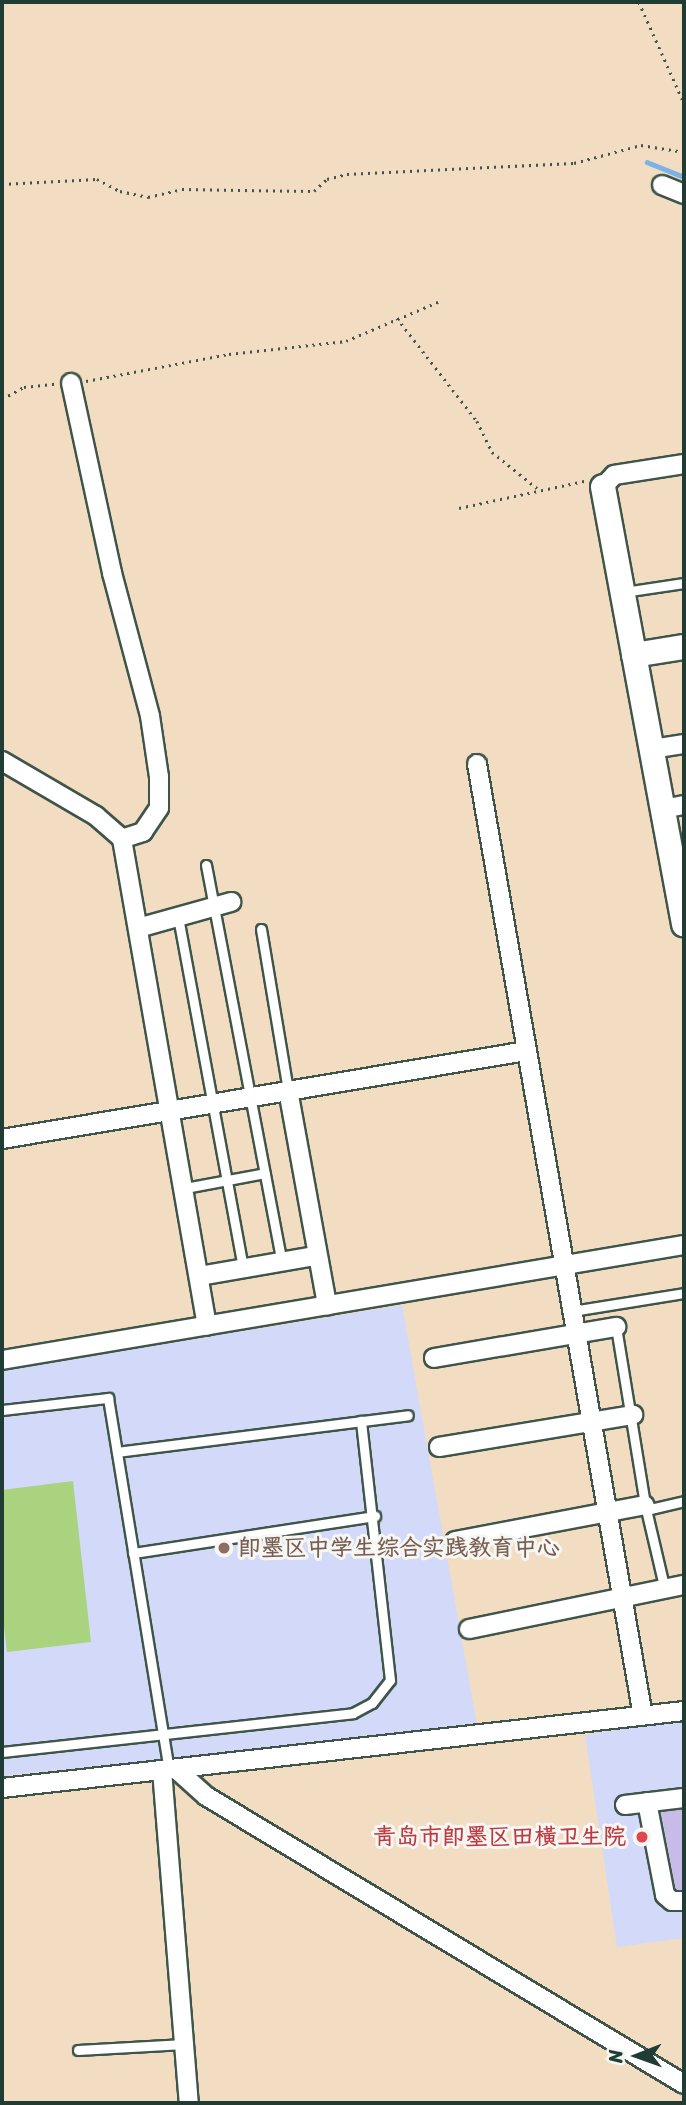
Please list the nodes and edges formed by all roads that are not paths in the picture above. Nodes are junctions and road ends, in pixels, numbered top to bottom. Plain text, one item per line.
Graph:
1 (662, 185) dead end
2 (684, 194) edge
3 (71, 383) road end
4 (684, 464) edge
5 (603, 486) joint
6 (684, 583) edge
7 (623, 592) junction
8 (684, 647) edge
9 (634, 655) junction
10 (684, 744) edge
11 (652, 749) junction
12 (2, 761) edge
13 (477, 764) dead end
14 (673, 807) edge
15 (122, 839) junction
16 (205, 865) dead end
17 (680, 882) edge
18 (222, 905) junction
19 (178, 917) junction
20 (684, 925) edge
21 (138, 928) junction
22 (261, 929) dead end
23 (526, 1051) junction
24 (288, 1090) junction
25 (251, 1096) junction
26 (212, 1103) junction
27 (172, 1110) junction
28 (2, 1139) edge
29 (265, 1173) junction
30 (227, 1180) junction
31 (185, 1188) junction
32 (684, 1245) edge
33 (315, 1256) junction
34 (282, 1264) junction
35 (562, 1266) junction
36 (243, 1269) junction
37 (199, 1276) junction
38 (684, 1293) edge
39 (327, 1305) junction
40 (570, 1311) junction
41 (207, 1326) junction
42 (615, 1328) joint
43 (575, 1335) junction
44 (434, 1358) dead end
45 (2, 1360) edge
46 (2, 1410) edge
47 (408, 1415) dead end
48 (633, 1415) junction
49 (361, 1421) junction
50 (591, 1422) junction
51 (439, 1447) dead end
52 (117, 1452) junction
53 (684, 1501) edge
54 (646, 1507) junction
55 (607, 1512) junction
56 (375, 1516) junction
57 (454, 1541) dead end
58 (133, 1553) junction
59 (684, 1585) edge
60 (666, 1590) junction
61 (624, 1600) junction
62 (469, 1629) dead end
63 (684, 1711) edge
64 (643, 1716) junction
65 (163, 1735) junction
66 (2, 1752) edge
67 (169, 1769) junction
68 (2, 1788) edge
69 (684, 1798) edge
70 (647, 1802) junction
71 (625, 1805) dead end
72 (684, 1901) edge
73 (184, 2044) junction
74 (78, 2050) dead end
75 (684, 2084) edge
76 (189, 2103) edge

1 - 2 street
3 - 15 street
4 - 5 street
5 - 7 street
6 - 7 lane
7 - 9 street
8 - 9 street
9 - 11 street
10 - 11 street
11 - 14 street
12 - 15 street
13 - 23 street
14 - 17 street
15 - 21 street
16 - 18 lane
17 - 20 street
18 - 19 street
18 - 25 lane
19 - 21 street
19 - 26 lane
21 - 27 street
22 - 24 lane
23 - 24 street
23 - 35 street
24 - 25 street
24 - 33 street
25 - 26 street
25 - 29 lane
26 - 27 street
26 - 30 lane
27 - 28 street
27 - 31 street
29 - 30 lane
29 - 34 lane
30 - 31 lane
30 - 36 lane
31 - 37 street
32 - 35 street
33 - 34 street
33 - 39 street
34 - 36 street
35 - 39 street
35 - 40 street
36 - 37 street
37 - 41 street
38 - 40 lane
39 - 41 street
40 - 43 street
41 - 45 street
42 - 43 street
42 - 48 lane
43 - 44 street
43 - 50 street
46 - 52 lane
47 - 49 lane
48 - 50 street
48 - 54 lane
49 - 52 lane
49 - 56 lane
50 - 51 street
50 - 55 street
52 - 58 lane
53 - 54 lane
54 - 55 street
54 - 60 lane
55 - 57 street
55 - 61 street
56 - 58 lane
56 - 65 lane
58 - 65 lane
59 - 60 street
60 - 61 street
61 - 62 street
61 - 64 street
63 - 64 street
64 - 67 street
65 - 66 lane
65 - 67 lane
67 - 68 street
67 - 73 street
67 - 75 street
69 - 70 street
70 - 71 street
70 - 72 street
73 - 74 lane
73 - 76 street

